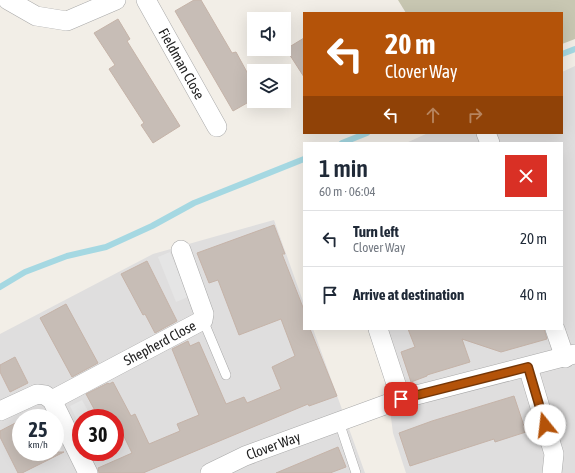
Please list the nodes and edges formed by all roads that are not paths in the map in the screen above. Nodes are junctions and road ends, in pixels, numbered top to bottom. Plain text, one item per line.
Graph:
1 (8, 0) edge
2 (116, 0) edge
3 (146, 0) edge
4 (217, 127) dead end
5 (180, 250) dead end
6 (203, 320) junction
7 (378, 330) edge
8 (556, 330) edge
9 (570, 356) edge
10 (528, 367) junction
11 (226, 375) dead end
12 (401, 399) junction
13 (52, 400) junction
14 (0, 411) edge
15 (339, 422) junction
16 (88, 473) edge
17 (210, 473) edge
18 (356, 473) edge
19 (552, 473) edge

1 - 2 street
3 - 4 street, Fieldman Close
5 - 6 street, Shepherd Close
6 - 11 lane
6 - 13 street, Shepherd Close
7 - 12 street
8 - 9 street
9 - 10 street, Clover Way
10 - 12 street, Clover Way
10 - 19 street
12 - 15 street, Clover Way
13 - 14 street
13 - 16 street
15 - 17 street, Clover Way
15 - 18 lane

